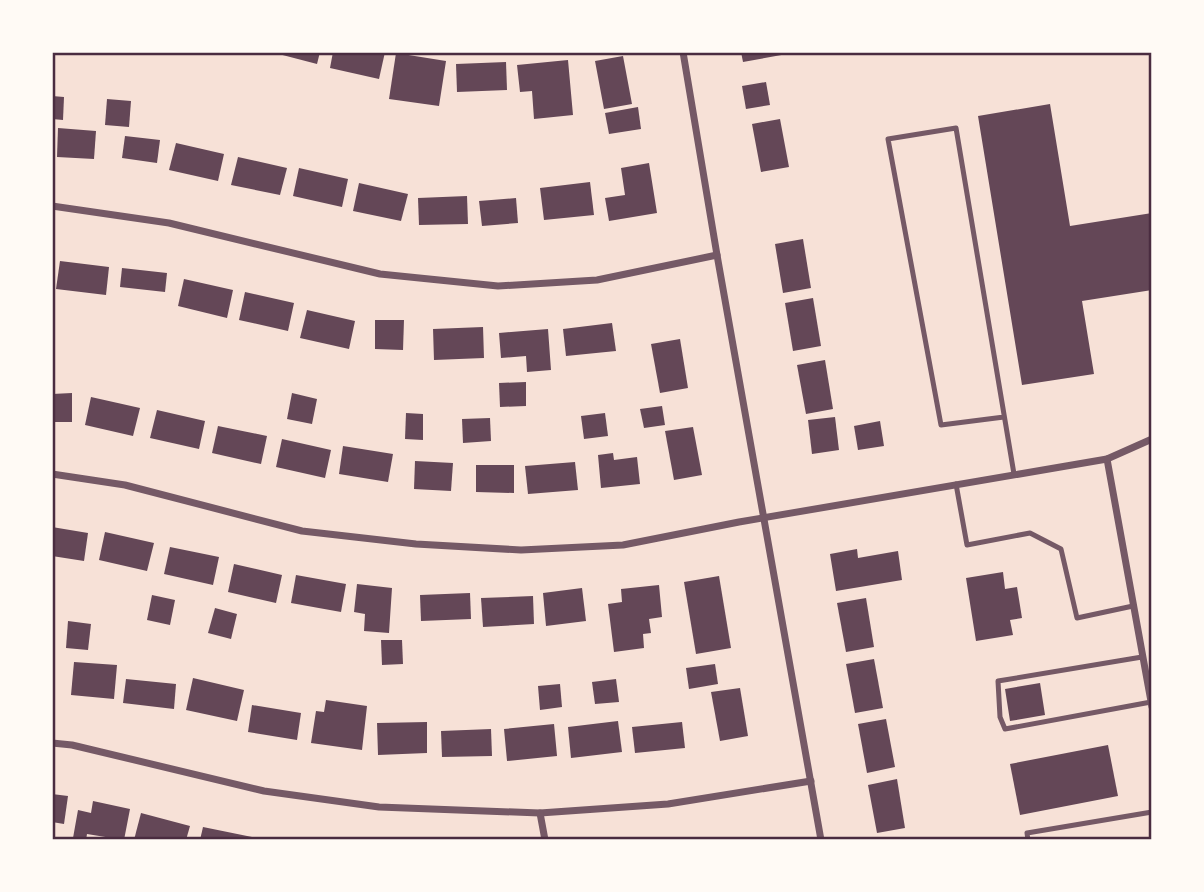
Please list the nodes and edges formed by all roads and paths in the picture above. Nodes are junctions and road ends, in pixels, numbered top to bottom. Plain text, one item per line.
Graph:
1 (683, 52) edge
2 (52, 206) edge
3 (717, 255) junction
4 (1004, 417) junction
5 (1152, 439) edge
6 (1107, 459) junction
7 (52, 474) edge
8 (1014, 474) junction
9 (956, 484) junction
10 (764, 517) junction
11 (1133, 607) junction
12 (1142, 657) junction
13 (1151, 705) edge
14 (52, 743) edge
15 (811, 781) junction
16 (1152, 812) edge
17 (540, 813) junction
18 (545, 839) edge
19 (821, 839) edge
20 (1028, 839) edge

1 - 3 street
2 - 3 street
3 - 10 street
4 - 4 lane
4 - 8 lane
5 - 6 street
6 - 8 street
6 - 11 street
7 - 10 street
8 - 9 street
9 - 10 street
9 - 11 lane
10 - 15 street
11 - 12 street
12 - 13 street
12 - 13 lane
14 - 17 street
15 - 17 street
15 - 19 street
16 - 20 lane
17 - 18 street

